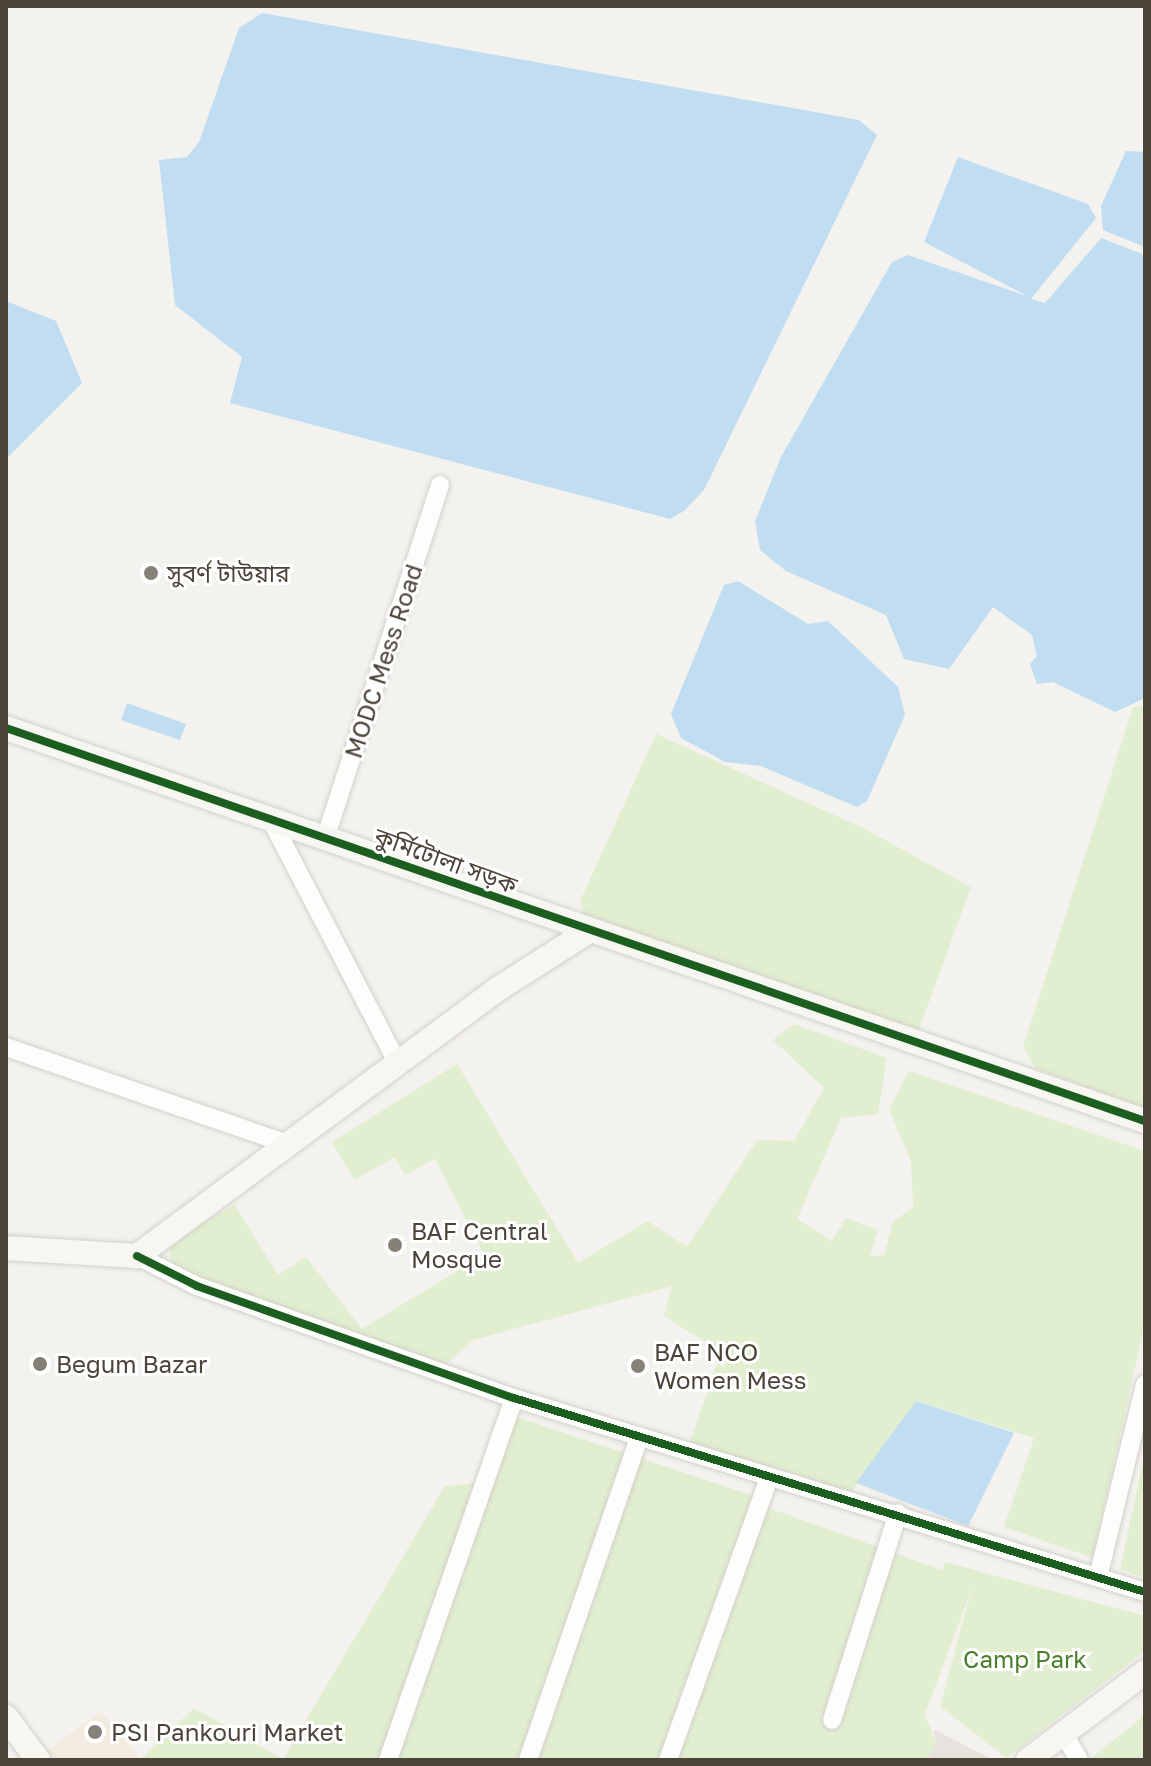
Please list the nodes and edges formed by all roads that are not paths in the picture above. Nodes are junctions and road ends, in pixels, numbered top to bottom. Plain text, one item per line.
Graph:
1 (440, 485) dead end
2 (6, 728) edge
3 (270, 818) junction
4 (326, 836) junction
5 (586, 933) junction
6 (6, 1047) edge
7 (397, 1062) junction
8 (1145, 1121) edge
9 (287, 1144) junction
10 (6, 1248) edge
11 (137, 1256) junction
12 (1145, 1385) edge
13 (514, 1398) junction
14 (639, 1437) junction
15 (768, 1480) junction
16 (898, 1513) junction
17 (1099, 1573) junction
18 (1145, 1592) edge
19 (1145, 1672) edge
20 (6, 1717) edge
21 (832, 1720) dead end
22 (1063, 1733) junction
23 (38, 1760) edge
24 (388, 1760) edge
25 (528, 1760) edge
26 (668, 1760) edge
27 (1028, 1760) edge
28 (1079, 1760) edge

1 - 4 street, MODC Mess Road
2 - 3 street, কুর্মিটোলা সড়ক
3 - 4 street, কুর্মিটোলা সড়ক
3 - 7 street
4 - 5 street, কুর্মিটোলা সড়ক
5 - 7 street
5 - 8 street, কুর্মিটোলা সড়ক
6 - 9 street
7 - 9 street
9 - 11 street
10 - 11 street
11 - 13 street
12 - 17 street
13 - 14 street
13 - 24 street
14 - 15 street
14 - 25 street
15 - 16 street
15 - 26 street
16 - 17 street
16 - 21 street
17 - 18 street
19 - 22 street
20 - 23 street
22 - 27 street
22 - 28 street

